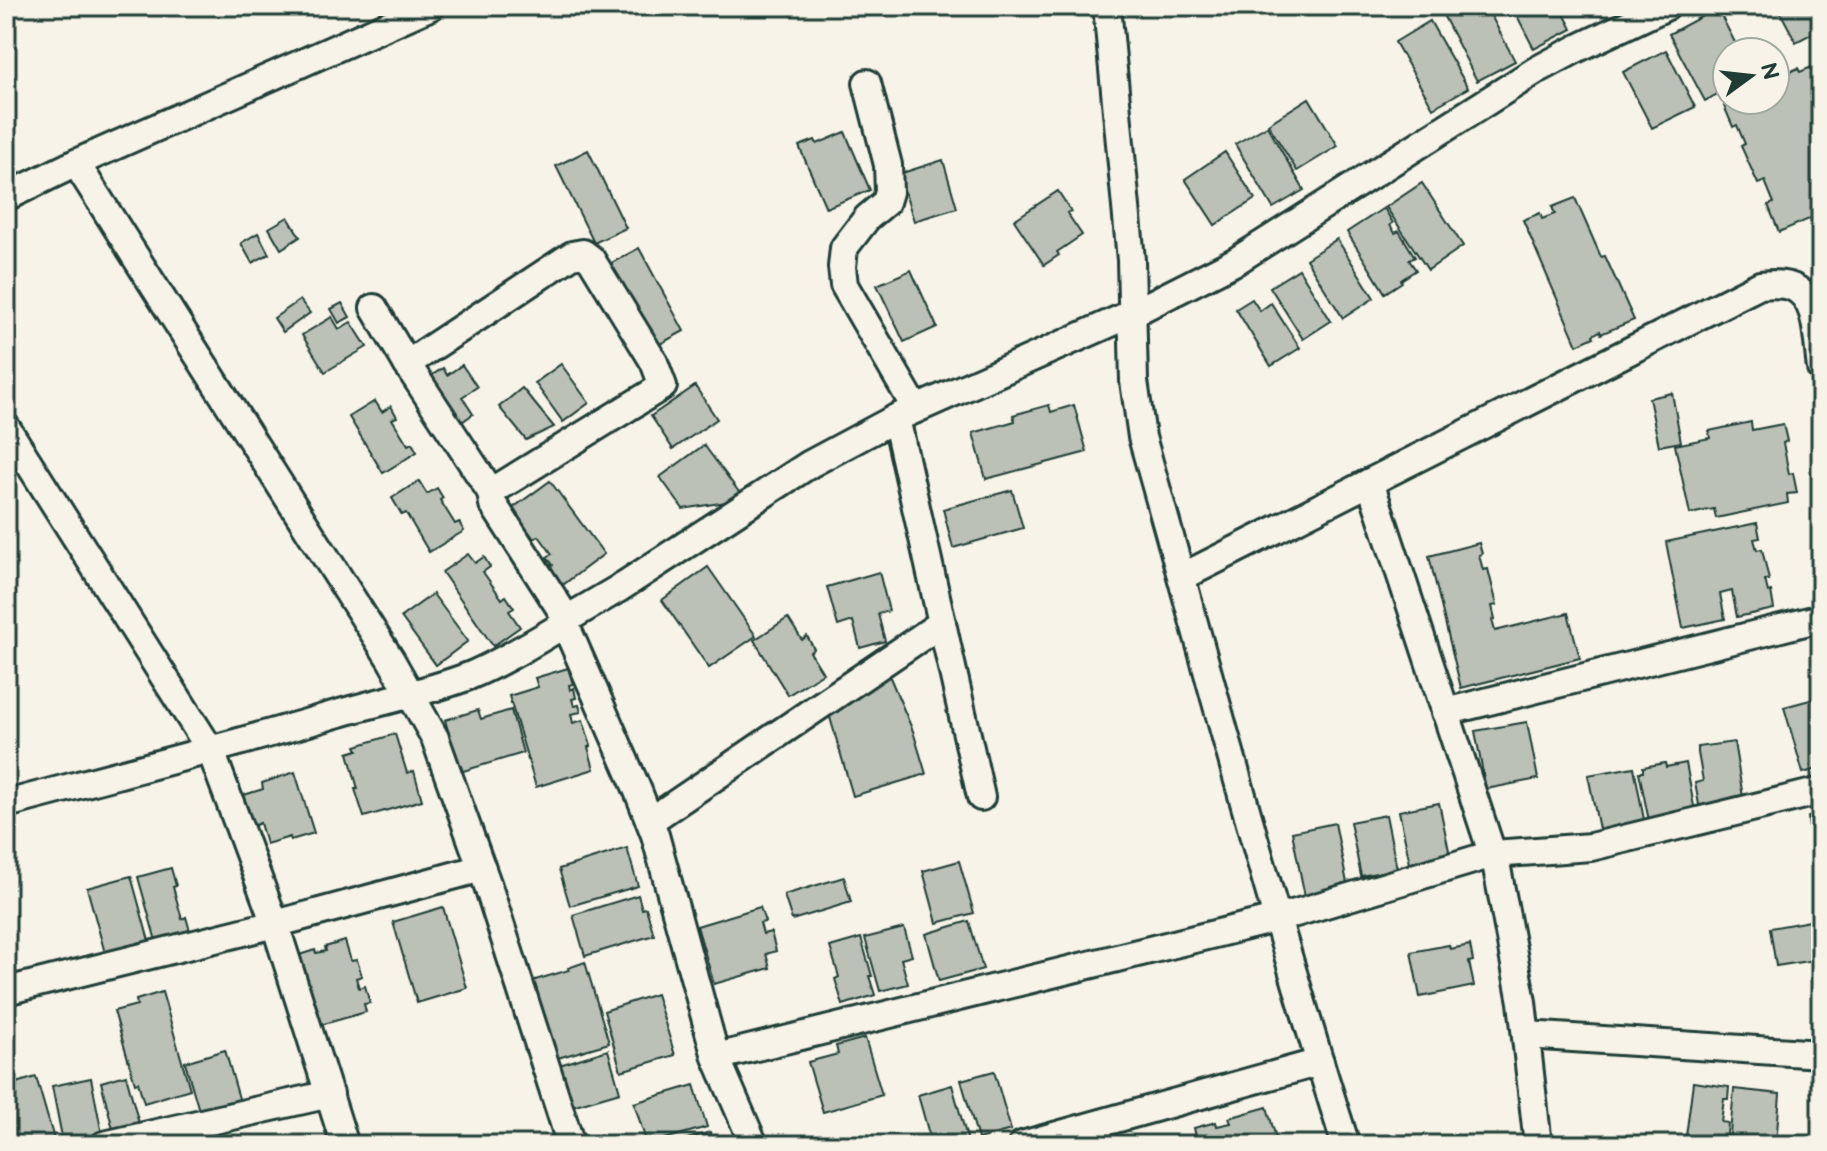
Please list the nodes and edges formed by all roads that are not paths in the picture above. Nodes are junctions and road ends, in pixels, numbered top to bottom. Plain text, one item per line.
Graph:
1 (431, 6) edge
2 (1107, 6) edge
3 (1667, 6) edge
4 (867, 83) dead end
5 (76, 163) junction
6 (6, 197) edge
7 (374, 308) dead end
8 (1131, 314) junction
9 (407, 364) junction
10 (1821, 368) edge
11 (906, 414) junction
12 (6, 427) edge
13 (1370, 482) junction
14 (491, 492) junction
15 (1182, 577) junction
16 (1821, 618) edge
17 (566, 622) junction
18 (942, 623) junction
19 (410, 693) junction
20 (1445, 712) junction
21 (211, 751) junction
22 (1821, 791) edge
23 (981, 797) dead end
24 (6, 804) edge
25 (650, 821) junction
26 (1493, 854) junction
27 (482, 868) junction
28 (1279, 918) junction
29 (275, 924) junction
30 (6, 991) edge
31 (1526, 1035) junction
32 (1821, 1054) edge
33 (716, 1057) junction
34 (1320, 1062) junction
35 (330, 1094) junction
36 (104, 1145) edge
37 (345, 1145) edge
38 (571, 1145) edge
39 (754, 1145) edge
40 (1022, 1145) edge
41 (1346, 1145) edge
42 (1538, 1145) edge

1 - 5 street
2 - 8 street
3 - 8 street
4 - 11 street
5 - 6 street
5 - 19 street
7 - 9 street
8 - 11 street
8 - 15 street
9 - 14 street
9 - 14 street
10 - 13 street
11 - 17 street
11 - 18 street
12 - 21 street
13 - 15 street
13 - 20 street
14 - 17 street
15 - 28 street
16 - 20 street
17 - 19 street
17 - 25 street
18 - 23 street
18 - 25 street
19 - 21 street
19 - 27 street
20 - 26 street
21 - 24 street
21 - 29 street
22 - 26 street
25 - 33 street
26 - 28 street
26 - 31 street
27 - 29 street
27 - 38 street
28 - 33 street
28 - 34 street
29 - 30 street
29 - 35 street
31 - 32 street
31 - 42 street
33 - 39 street
34 - 40 street
34 - 41 street
35 - 36 street
35 - 37 street

